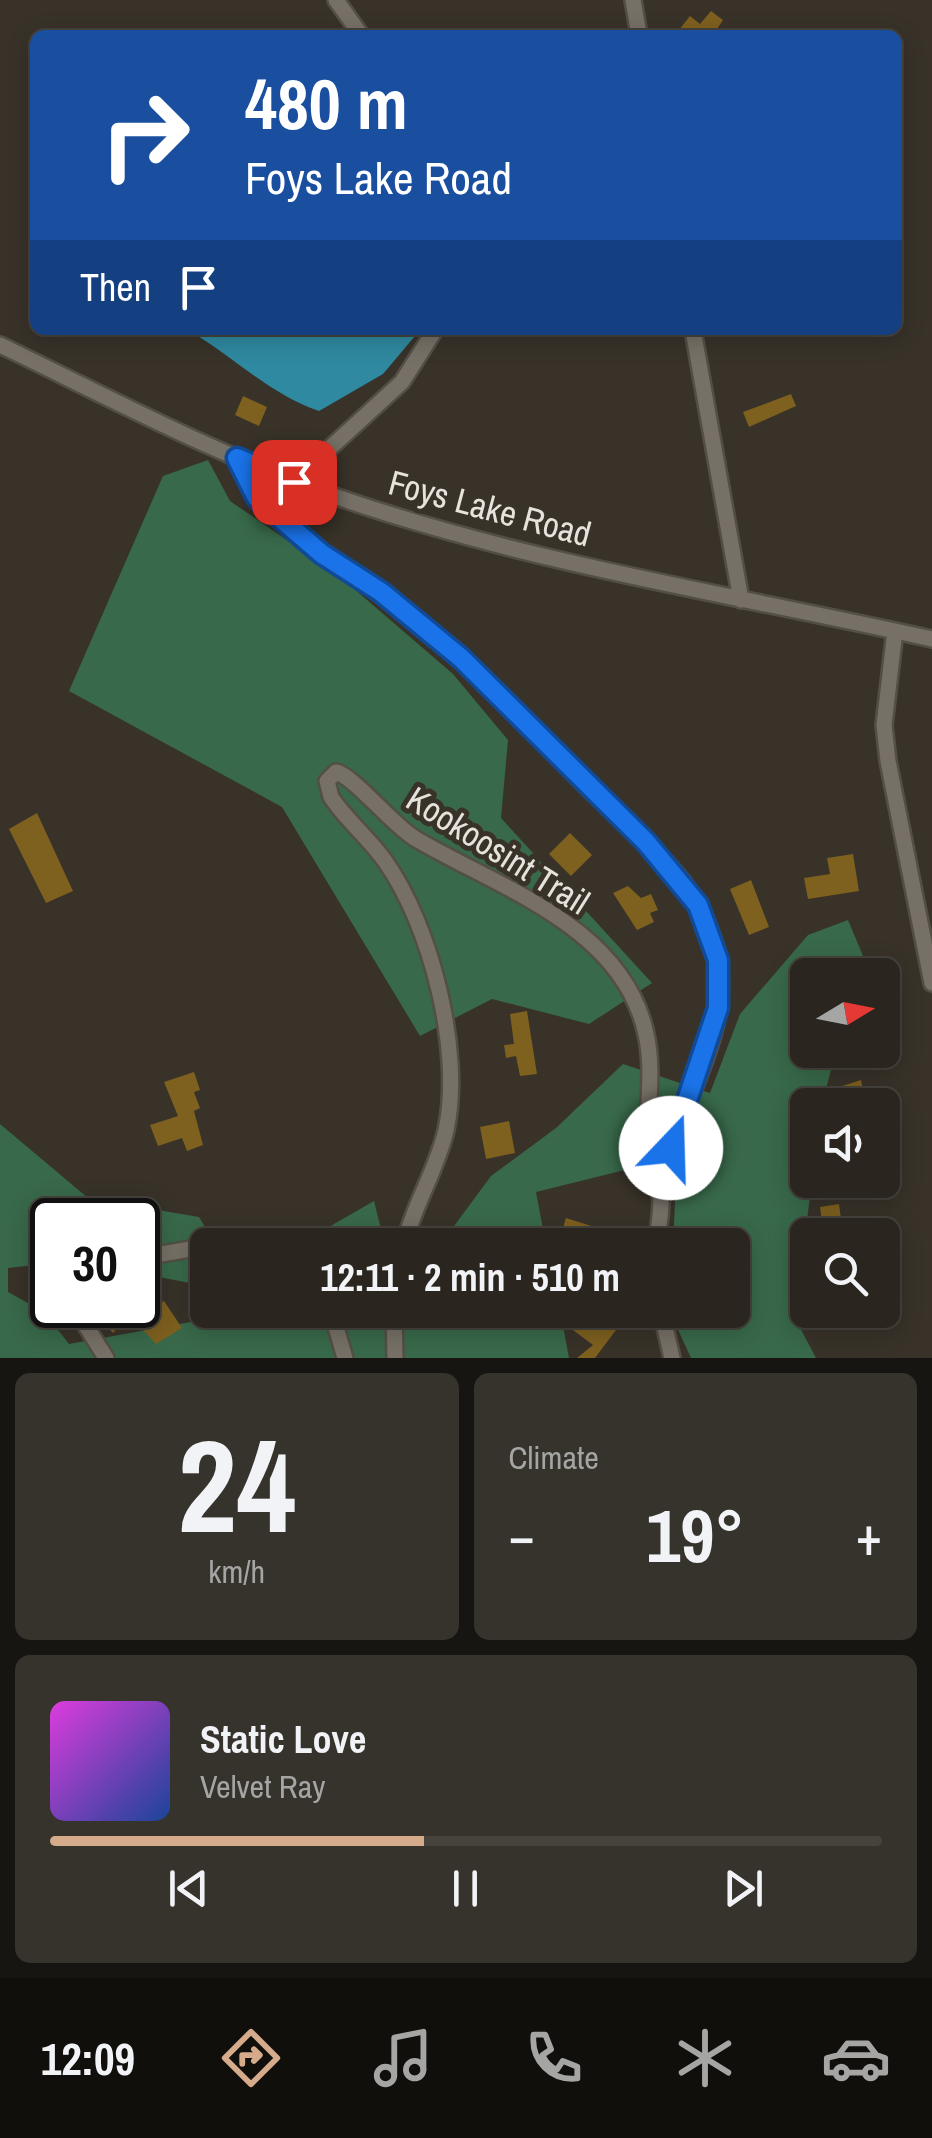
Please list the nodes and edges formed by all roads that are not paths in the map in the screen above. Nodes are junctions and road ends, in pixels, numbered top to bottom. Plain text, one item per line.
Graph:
1 (336, 0) edge
2 (633, 0) edge
3 (357, 30) edge
4 (638, 30) edge
5 (432, 335) edge
6 (693, 335) edge
7 (0, 345) edge
8 (237, 458) junction
9 (294, 482) junction
10 (741, 600) junction
11 (895, 631) junction
12 (932, 639) edge
13 (932, 983) edge
14 (661, 1196) junction
15 (410, 1228) edge
16 (658, 1228) edge
17 (190, 1249) edge
18 (160, 1254) edge
19 (87, 1328) edge
20 (336, 1328) edge
21 (394, 1328) edge
22 (665, 1328) edge
23 (106, 1358) edge
24 (345, 1358) edge
25 (395, 1358) edge
26 (672, 1358) edge

1 - 3 street
2 - 4 street
5 - 9 street
6 - 10 street
7 - 8 street, Foys Lake Road
8 - 9 street, Foys Lake Road
8 - 14 street, Kookoosint Trail
9 - 10 street, Foys Lake Road
10 - 11 street, Foys Lake Road
11 - 12 street, Foys Lake Road
11 - 13 street
14 - 15 street, Kookoosint Trail
14 - 16 street, Kookoosint Trail
17 - 18 street
19 - 23 street
20 - 24 street
21 - 25 street
22 - 26 street

